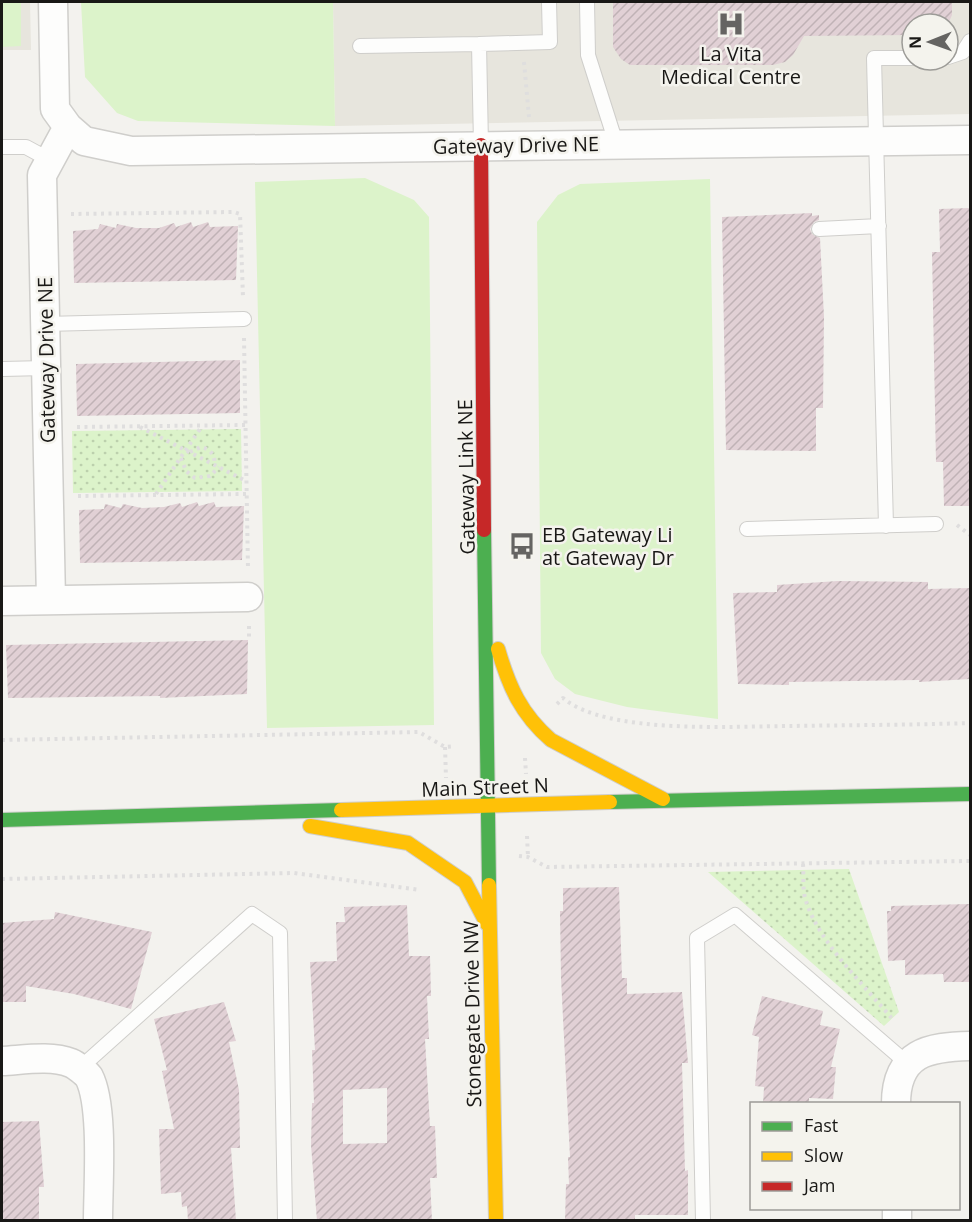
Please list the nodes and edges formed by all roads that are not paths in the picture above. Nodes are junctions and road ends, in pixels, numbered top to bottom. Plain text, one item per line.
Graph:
1 (53, 2) edge
2 (549, 2) edge
3 (587, 2) edge
4 (970, 41) edge
5 (478, 44) junction
6 (360, 46) dead end
7 (960, 53) edge
8 (900, 58) edge
9 (68, 127) junction
10 (970, 140) edge
11 (877, 141) junction
12 (616, 143) junction
13 (481, 145) junction
14 (2, 147) edge
15 (50, 160) junction
16 (879, 226) junction
17 (819, 229) dead end
18 (244, 319) road end
19 (45, 324) junction
20 (46, 368) junction
21 (2, 369) edge
22 (936, 524) dead end
23 (886, 526) junction
24 (747, 529) dead end
25 (248, 597) road end
26 (51, 600) junction
27 (2, 601) edge
28 (486, 610) junction
29 (970, 794) edge
30 (663, 799) junction
31 (487, 808) junction
32 (240, 814) junction
33 (2, 820) edge
34 (490, 931) junction
35 (970, 1046) edge
36 (2, 1061) edge
37 (908, 1064) junction
38 (79, 1069) junction
39 (896, 1102) edge
40 (98, 1221) edge
41 (285, 1221) edge
42 (496, 1221) edge
43 (703, 1221) edge

1 - 9 street
2 - 5 lane
3 - 12 lane
4 - 7 lane
5 - 6 lane
5 - 13 lane
8 - 11 lane
9 - 13 street, Gateway Drive NE
9 - 15 street, Gateway Drive NE
10 - 11 street, Gateway Drive NE
11 - 12 street, Gateway Drive NE
11 - 16 lane
12 - 13 street, Gateway Drive NE
13 - 28 street, Gateway Link NE
14 - 15 lane
15 - 19 street, Gateway Drive NE
16 - 17 lane
16 - 23 lane
18 - 19 lane
19 - 20 street, Gateway Drive NE
20 - 21 lane
20 - 26 street, Gateway Drive NE
22 - 23 lane
23 - 24 lane
25 - 26 street
26 - 27 street
28 - 30 street
28 - 31 street, Gateway Link NE
29 - 30 street, Main Street N
30 - 31 street, Main Street N
31 - 32 street, Main Street N
31 - 34 street, Stonegate Drive NW
32 - 33 street, Main Street N
32 - 34 street
34 - 42 street, Stonegate Drive NW
35 - 37 street
36 - 38 street
37 - 39 street
37 - 43 lane
38 - 40 street
38 - 41 lane

